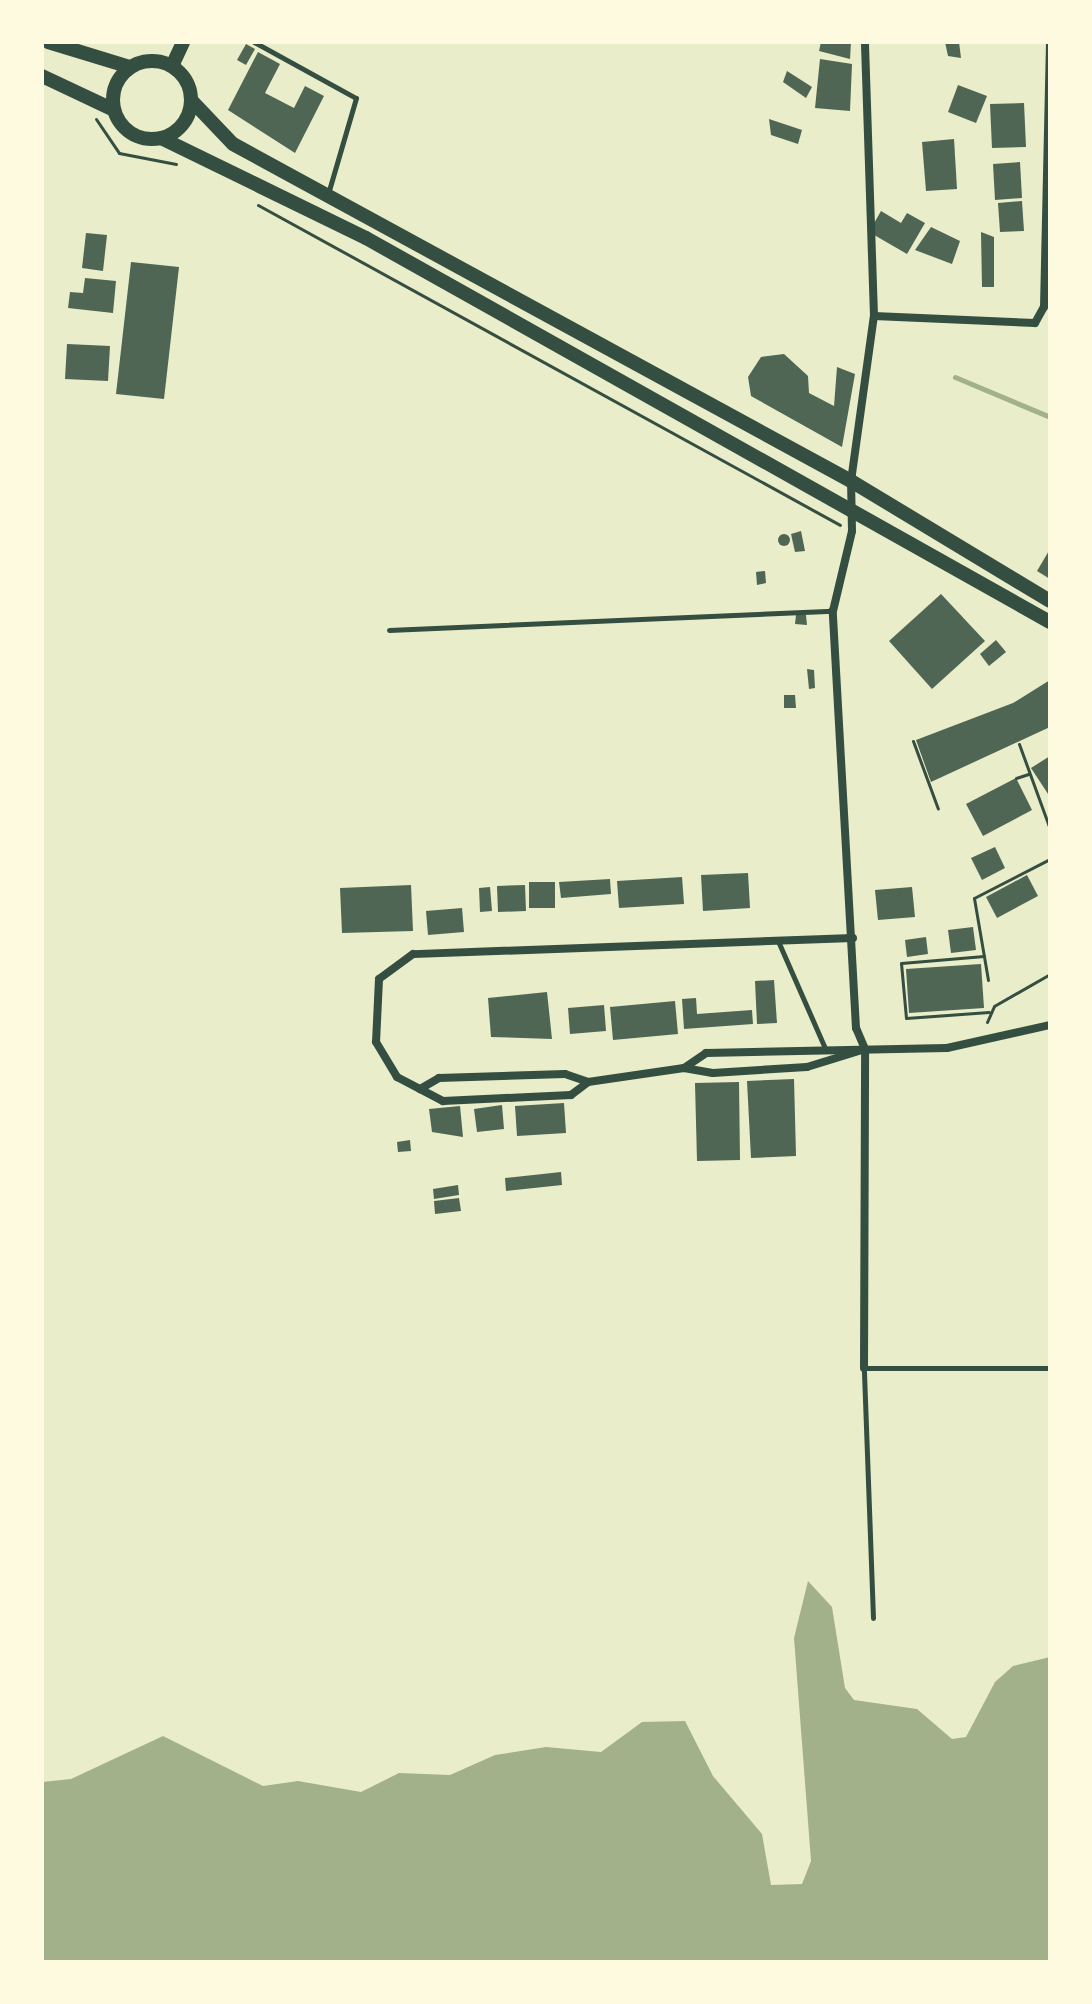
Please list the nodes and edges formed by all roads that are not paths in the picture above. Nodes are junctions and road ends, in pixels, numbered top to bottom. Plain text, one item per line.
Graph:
1 (48, 42) edge
2 (183, 42) edge
3 (254, 42) edge
4 (865, 42) edge
5 (1050, 44) edge
6 (172, 66) junction
7 (130, 67) junction
8 (42, 76) edge
9 (192, 101) junction
10 (114, 110) junction
11 (161, 138) junction
12 (328, 195) junction
13 (874, 316) junction
14 (851, 481) junction
15 (852, 512) junction
16 (1050, 601) edge
17 (833, 611) junction
18 (1050, 622) edge
19 (389, 630) dead end
20 (853, 938) junction
21 (778, 941) junction
22 (1050, 1025) edge
23 (825, 1048) junction
24 (865, 1049) junction
25 (684, 1068) junction
26 (588, 1082) junction
27 (420, 1089) junction
28 (864, 1368) junction
29 (1050, 1368) edge
30 (873, 1618) dead end

1 - 7 main road
2 - 6 main road
3 - 12 lane
4 - 13 street
5 - 13 street
6 - 7 main road
6 - 9 main road
7 - 10 main road
8 - 10 main road
9 - 11 main road
9 - 12 main road
10 - 11 main road
11 - 15 main road
12 - 14 main road
13 - 14 street
14 - 15 street
14 - 16 main road
15 - 17 street
15 - 18 main road
17 - 19 lane
17 - 20 street
20 - 21 street
20 - 24 street
21 - 23 lane
21 - 27 street
22 - 24 street
23 - 24 street
23 - 25 street
24 - 25 street
24 - 28 street
25 - 26 street
26 - 27 street
26 - 27 street
28 - 29 lane
28 - 30 lane

